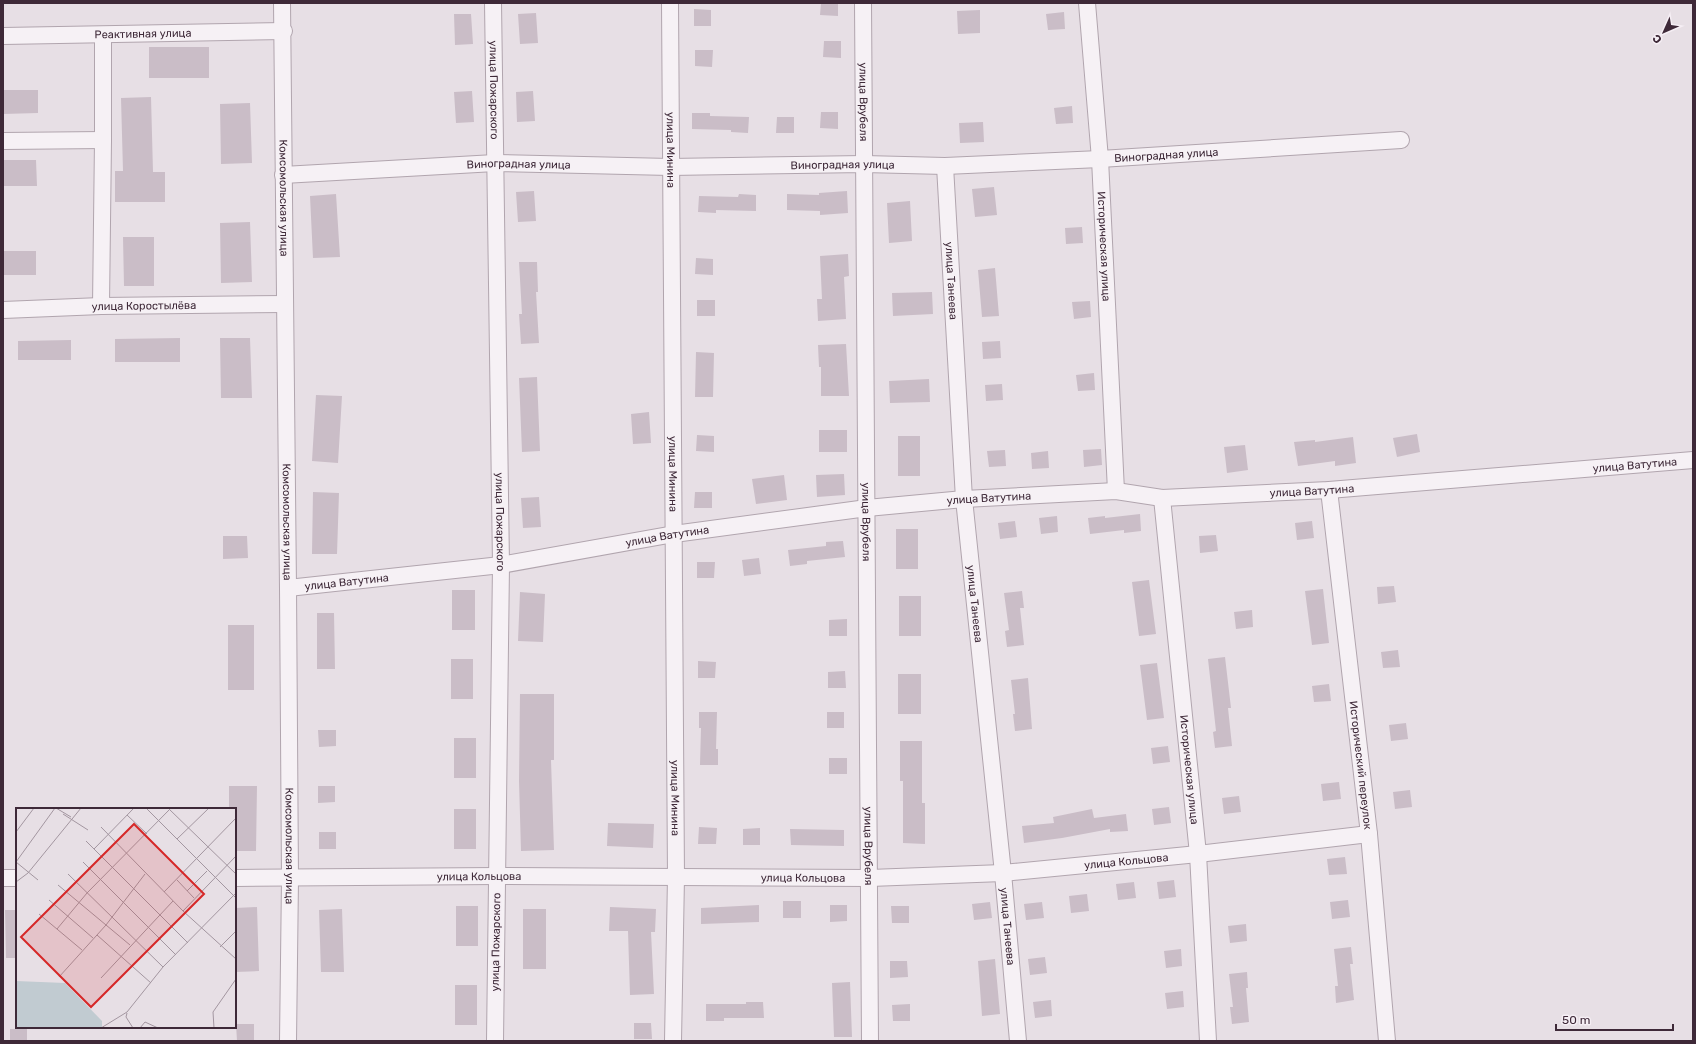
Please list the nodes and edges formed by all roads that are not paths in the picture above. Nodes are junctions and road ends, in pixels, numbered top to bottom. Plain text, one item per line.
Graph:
1 (282, 3) edge
2 (492, 3) edge
3 (670, 3) edge
4 (863, 3) edge
5 (1088, 3) edge
6 (284, 31) junction
7 (102, 35) junction
8 (3, 36) edge
9 (104, 140) junction
10 (1401, 140) dead end
11 (3, 141) edge
12 (1100, 159) junction
13 (495, 163) junction
14 (864, 164) junction
15 (944, 166) junction
16 (670, 168) junction
17 (283, 175) junction
18 (285, 304) junction
19 (101, 306) junction
20 (3, 310) edge
21 (1693, 460) edge
22 (1329, 490) junction
23 (1116, 491) junction
24 (1162, 498) junction
25 (964, 499) junction
26 (867, 508) junction
27 (674, 534) junction
28 (501, 565) junction
29 (288, 588) junction
30 (1369, 834) junction
31 (1198, 854) junction
32 (1003, 873) junction
33 (497, 876) junction
34 (676, 877) junction
35 (3, 878) edge
36 (16, 878) edge
37 (236, 878) edge
38 (290, 878) junction
39 (870, 878) junction
40 (288, 1041) edge
41 (495, 1041) edge
42 (673, 1041) edge
43 (870, 1041) edge
44 (1018, 1041) edge
45 (1208, 1041) edge
46 (1387, 1041) edge

1 - 6 street, Комсомольская улица
2 - 13 street, улица Пожарского
3 - 16 street, улица Минина
4 - 14 street, улица Врубеля
5 - 12 street, Историческая улица
6 - 7 street, Реактивная улица
6 - 17 street, Комсомольская улица
7 - 8 street, Реактивная улица
7 - 9 street
9 - 11 street
9 - 19 street
10 - 12 street, Виноградная улица
12 - 15 street, Виноградная улица
12 - 23 street, Историческая улица
13 - 16 street, Виноградная улица
13 - 17 street, Виноградная улица
13 - 28 street, улица Пожарского
14 - 15 street, Виноградная улица
14 - 16 street, Виноградная улица
14 - 26 street, улица Врубеля
15 - 25 street, улица Танеева
16 - 27 street, улица Минина
17 - 18 street, Комсомольская улица
18 - 19 street, улица Коростылёва
18 - 29 street, Комсомольская улица
19 - 20 street, улица Коростылёва
21 - 22 street, улица Ватутина
22 - 24 street, улица Ватутина
22 - 30 street, Исторический переулок
23 - 24 street, улица Ватутина
23 - 25 street, улица Ватутина
24 - 31 street, Историческая улица
25 - 26 street, улица Ватутина
25 - 32 street, улица Танеева
26 - 27 street, улица Ватутина
26 - 39 street, улица Врубеля
27 - 28 street, улица Ватутина
27 - 34 street, улица Минина
28 - 29 street, улица Ватутина
28 - 33 street, улица Пожарского
29 - 38 street, Комсомольская улица
30 - 31 street, улица Кольцова
30 - 46 street, Исторический переулок
31 - 32 street, улица Кольцова
31 - 45 street, Историческая улица
32 - 39 street, улица Кольцова
32 - 44 street, улица Танеева
33 - 34 street, улица Кольцова
33 - 38 street, улица Кольцова
33 - 41 street, улица Пожарского
34 - 39 street, улица Кольцова
34 - 42 street, улица Минина
35 - 36 street
37 - 38 street, улица Кольцова
38 - 40 street, Комсомольская улица
39 - 43 street, улица Врубеля

